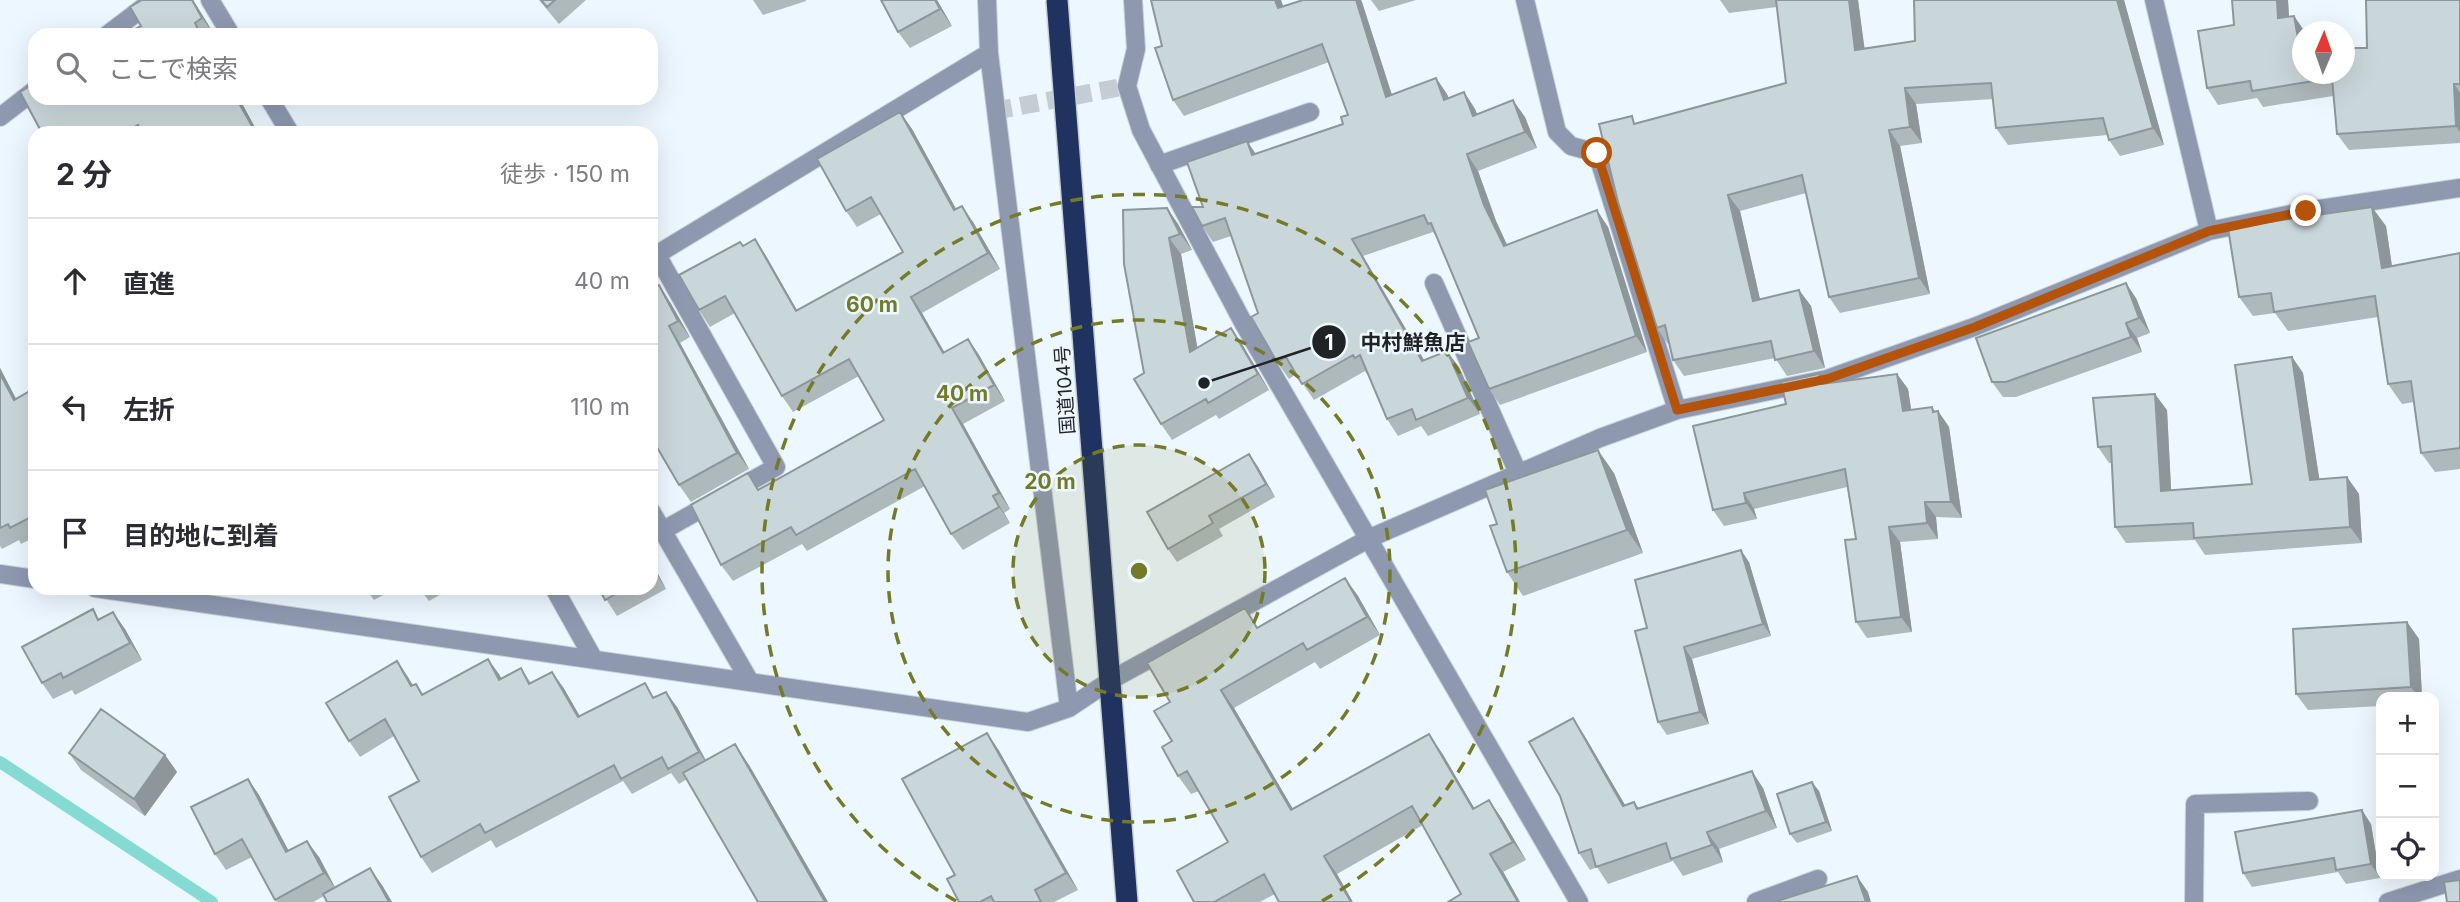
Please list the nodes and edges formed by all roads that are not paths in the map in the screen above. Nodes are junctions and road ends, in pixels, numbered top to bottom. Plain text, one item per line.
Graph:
1 (153, 0) edge
2 (210, 0) edge
3 (987, 0) edge
4 (1057, 0) edge
5 (1133, 0) edge
6 (1524, 0) edge
7 (2154, 0) edge
8 (116, 28) edge
9 (227, 28) edge
10 (989, 52) junction
11 (28, 95) edge
12 (273, 105) edge
13 (1310, 112) dead end
14 (0, 117) edge
15 (286, 126) edge
16 (1159, 165) junction
17 (2460, 188) edge
18 (2209, 231) junction
19 (658, 254) edge
20 (658, 263) edge
21 (1434, 283) dead end
22 (1677, 410) junction
23 (1518, 473) junction
24 (658, 524) edge
25 (662, 531) junction
26 (1370, 538) junction
27 (0, 574) edge
28 (28, 578) edge
29 (145, 595) edge
30 (558, 595) edge
31 (593, 658) junction
32 (749, 680) junction
33 (1111, 680) junction
34 (1069, 708) junction
35 (2309, 801) dead end
36 (1818, 879) dead end
37 (2460, 879) edge
38 (1128, 902) edge
39 (1579, 902) edge
40 (1756, 902) edge
41 (2194, 902) edge
42 (2388, 902) edge

1 - 8 street
2 - 9 street
3 - 10 street
4 - 33 highway, 国道104号, bridge
5 - 16 street
6 - 22 street
7 - 18 street
10 - 19 street
10 - 34 street
11 - 14 street
12 - 15 street
13 - 16 street
16 - 26 street
17 - 18 street
18 - 22 street
20 - 25 street
21 - 23 street
22 - 23 street
23 - 26 street
24 - 25 street
25 - 32 street
26 - 33 street
26 - 39 street
27 - 28 street
29 - 31 street
30 - 31 street
31 - 32 street
32 - 34 street
33 - 34 street
33 - 38 highway, 国道104号
35 - 41 street
36 - 40 street
37 - 42 street

